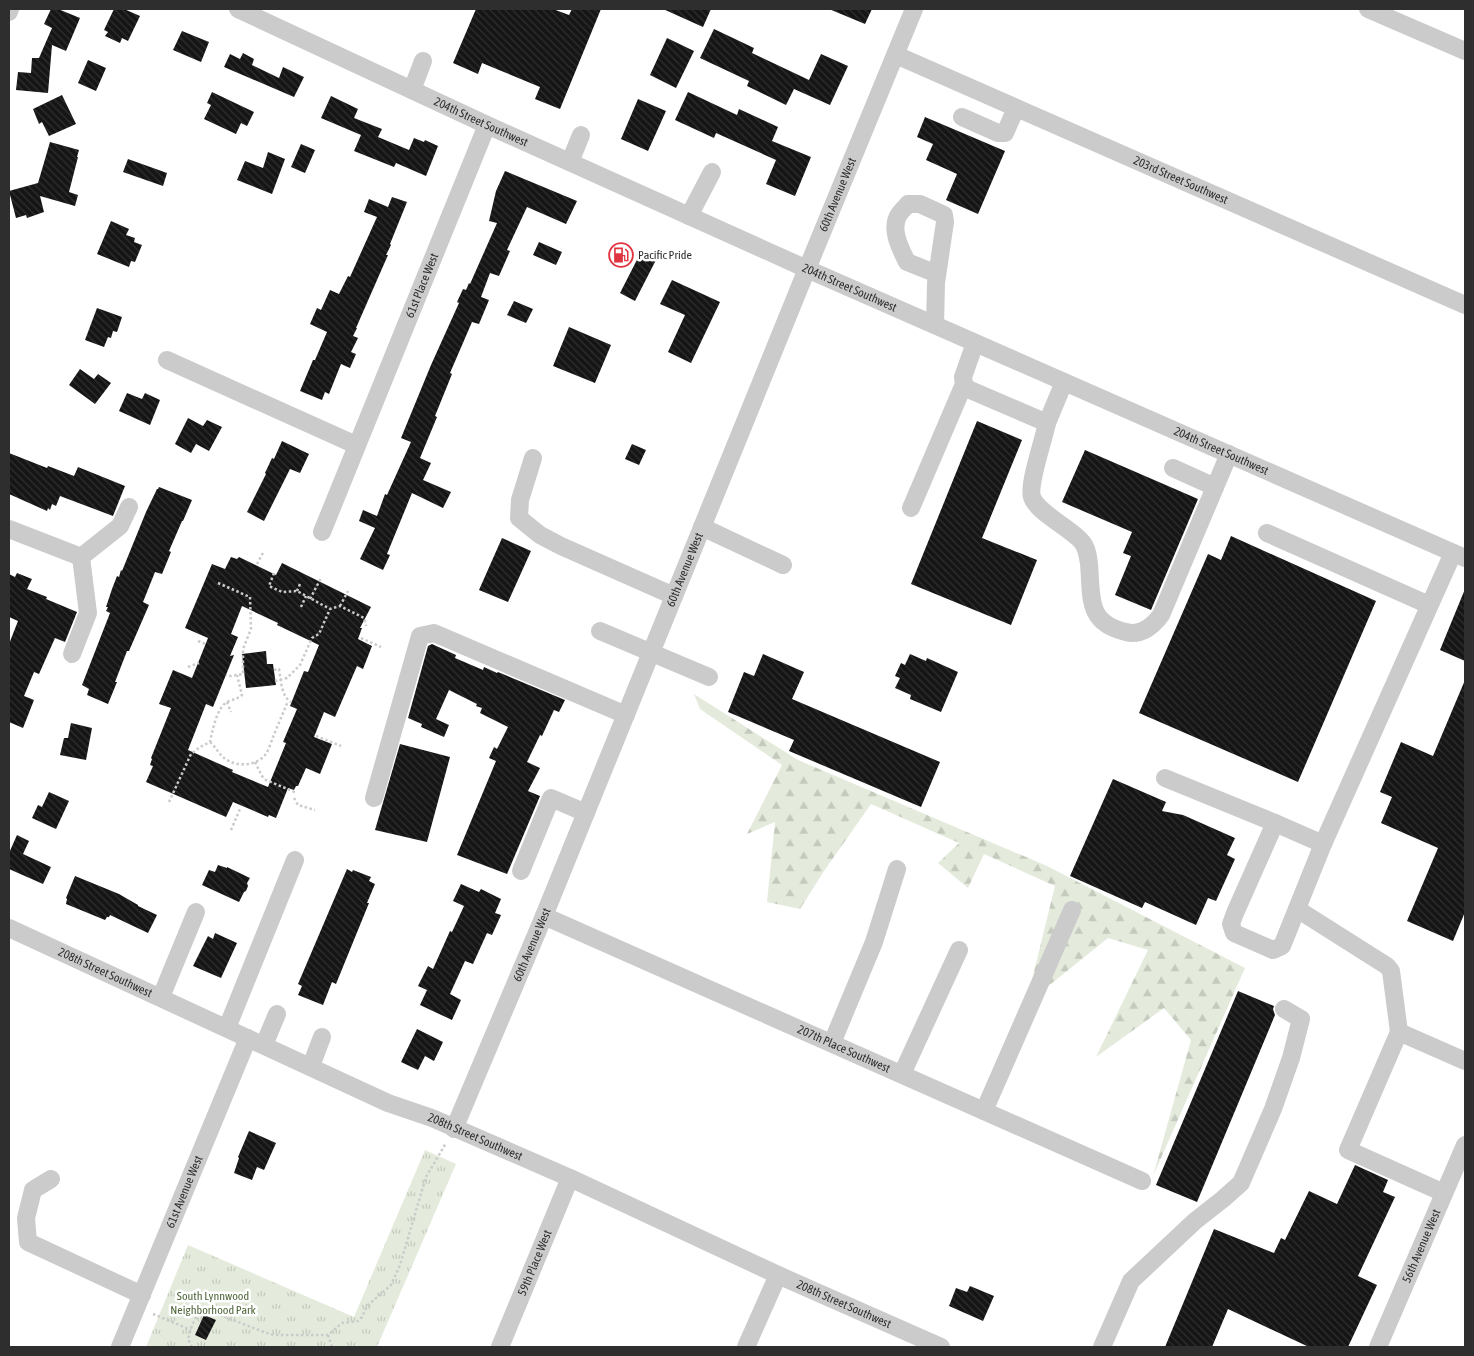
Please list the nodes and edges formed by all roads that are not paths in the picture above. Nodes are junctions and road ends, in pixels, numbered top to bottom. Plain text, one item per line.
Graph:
1 (10, 9) edge
2 (238, 9) edge
3 (914, 9) edge
4 (1368, 9) edge
5 (9, 12) edge
6 (1465, 51) edge
7 (896, 55) junction
8 (423, 61) dead end
9 (412, 90) junction
10 (1016, 108) junction
11 (962, 117) dead end
12 (487, 126) junction
13 (581, 135) dead end
14 (570, 162) junction
15 (712, 172) dead end
16 (689, 216) junction
17 (806, 269) junction
18 (937, 274) dead end
19 (1465, 305) edge
20 (935, 325) junction
21 (975, 343) junction
22 (167, 360) dead end
23 (1064, 382) junction
24 (964, 384) junction
25 (1047, 423) junction
26 (356, 445) junction
27 (1229, 454) junction
28 (533, 458) dead end
29 (1173, 468) dead end
30 (1215, 487) junction
31 (129, 507) dead end
32 (911, 508) dead end
33 (702, 527) junction
34 (9, 529) edge
35 (322, 532) dead end
36 (1267, 533) dead end
37 (1459, 555) edge
38 (81, 558) junction
39 (783, 565) dead end
40 (674, 596) junction
41 (1429, 605) junction
42 (600, 631) dead end
43 (651, 653) junction
44 (72, 654) dead end
45 (709, 677) dead end
46 (626, 714) junction
47 (1165, 778) dead end
48 (374, 798) dead end
49 (586, 813) junction
50 (1275, 823) junction
51 (1323, 844) junction
52 (296, 860) dead end
53 (896, 869) dead end
54 (521, 871) dead end
55 (1297, 909) junction
56 (1072, 910) dead end
57 (196, 912) dead end
58 (544, 916) junction
59 (9, 928) edge
60 (959, 950) dead end
61 (161, 997) junction
62 (1284, 1009) dead end
63 (277, 1014) dead end
64 (227, 1028) junction
65 (1399, 1032) junction
66 (322, 1037) dead end
67 (256, 1041) junction
68 (832, 1043) junction
69 (1465, 1061) edge
70 (310, 1066) junction
71 (902, 1074) junction
72 (984, 1111) junction
73 (454, 1129) junction
74 (1465, 1144) edge
75 (570, 1178) junction
76 (51, 1179) dead end
77 (1142, 1181) dead end
78 (1444, 1193) junction
79 (778, 1275) junction
80 (142, 1295) junction
81 (120, 1347) edge
82 (500, 1347) edge
83 (746, 1347) edge
84 (940, 1347) edge
85 (1102, 1347) edge
86 (1378, 1347) edge

1 - 5 street
2 - 9 street, 204th Street Southwest
3 - 7 street, 60th Avenue West
4 - 6 street
7 - 10 street, 203rd Street Southwest
7 - 17 street, 60th Avenue West
8 - 9 street
9 - 12 street, 204th Street Southwest
10 - 11 street
10 - 19 street, 203rd Street Southwest
12 - 14 street, 204th Street Southwest
12 - 26 street, 61st Place West
13 - 14 street
14 - 16 street, 204th Street Southwest
15 - 16 street
16 - 17 street, 204th Street Southwest
17 - 20 street, 204th Street Southwest
17 - 33 street, 60th Avenue West
18 - 20 street
20 - 21 street, 204th Street Southwest
21 - 23 street, 204th Street Southwest
21 - 24 street
22 - 26 street
23 - 25 street
23 - 27 street, 204th Street Southwest
24 - 25 street
24 - 32 street
25 - 30 street
26 - 35 street, 61st Place West
27 - 30 street
27 - 37 street, 204th Street Southwest
28 - 40 street
29 - 30 street
31 - 38 street
33 - 39 street
33 - 40 street, 60th Avenue West
34 - 38 street
36 - 41 street
37 - 41 street
38 - 44 street
40 - 43 street, 60th Avenue West
41 - 51 street
42 - 43 street
43 - 45 street
43 - 46 street, 60th Avenue West
46 - 48 street
46 - 49 street, 60th Avenue West
47 - 50 street
49 - 54 street
49 - 58 street, 60th Avenue West
50 - 51 street
50 - 55 street
51 - 55 street
52 - 64 street
53 - 68 street
55 - 65 street
56 - 72 street
57 - 61 street
58 - 68 street, 207th Place Southwest
58 - 73 street, 60th Avenue West
59 - 61 street, 208th Street Southwest
60 - 71 street
61 - 64 street, 208th Street Southwest
62 - 85 street
63 - 67 street, 61st Avenue West
64 - 67 street, 208th Street Southwest
65 - 69 street
65 - 78 street
66 - 70 street
67 - 70 street, 208th Street Southwest
67 - 80 street, 61st Avenue West
68 - 71 street, 207th Place Southwest
70 - 73 street, 208th Street Southwest
71 - 72 street, 207th Place Southwest
72 - 77 street, 207th Place Southwest
73 - 75 street, 208th Street Southwest
74 - 78 street, 56th Avenue West
75 - 79 street, 208th Street Southwest
75 - 82 street, 59th Place West
76 - 80 street
78 - 86 street, 56th Avenue West
79 - 83 street
79 - 84 street, 208th Street Southwest
80 - 81 street, 61st Avenue West

